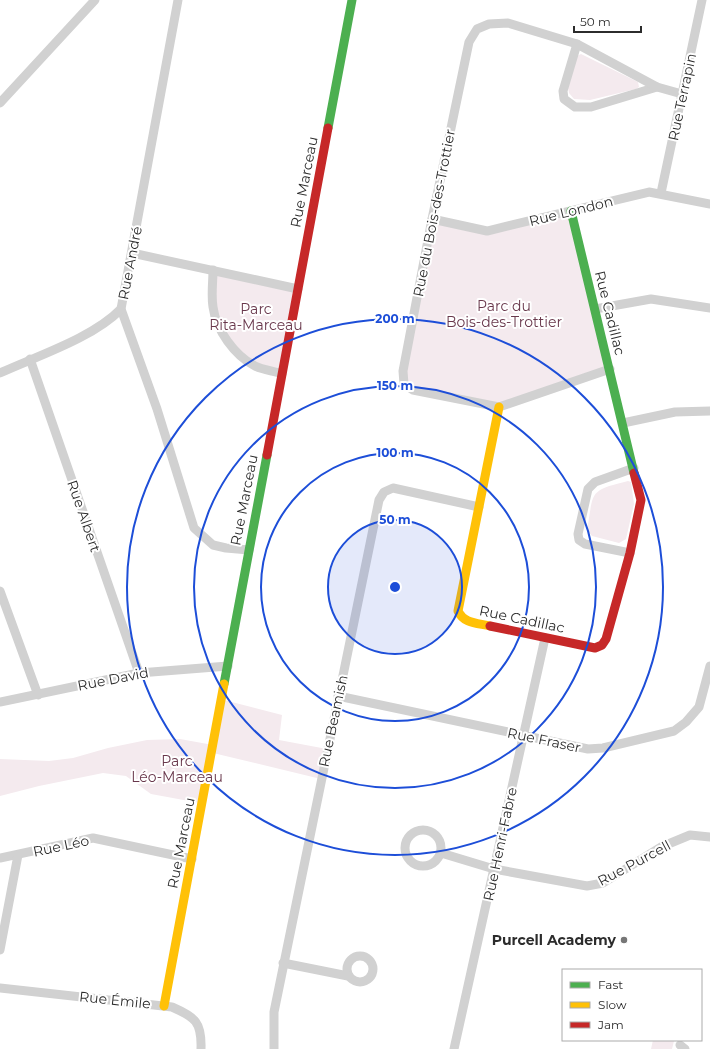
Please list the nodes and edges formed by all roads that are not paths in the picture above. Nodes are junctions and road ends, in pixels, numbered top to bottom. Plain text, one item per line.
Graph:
1 (95, 0) edge
2 (178, 0) edge
3 (352, 0) edge
4 (702, 0) edge
5 (577, 44) junction
6 (657, 87) junction
7 (682, 94) junction
8 (0, 103) edge
9 (661, 193) junction
10 (710, 204) edge
11 (571, 211) junction
12 (432, 219) junction
13 (132, 253) junction
14 (213, 270) junction
15 (298, 289) junction
16 (710, 308) edge
17 (121, 309) junction
18 (595, 309) junction
19 (30, 359) junction
20 (610, 369) junction
21 (0, 373) edge
22 (282, 374) junction
23 (500, 406) junction
24 (710, 411) edge
25 (623, 423) junction
26 (634, 468) junction
27 (479, 507) junction
28 (250, 550) junction
29 (630, 553) junction
30 (0, 591) edge
31 (545, 638) junction
32 (228, 666) junction
33 (710, 666) edge
34 (139, 673) junction
35 (38, 694) junction
36 (338, 696) junction
37 (0, 702) edge
38 (524, 736) junction
39 (710, 837) edge
40 (441, 854) junction
41 (18, 855) junction
42 (0, 858) edge
43 (192, 859) junction
44 (494, 869) junction
45 (0, 950) edge
46 (284, 963) junction
47 (348, 976) dead end
48 (0, 988) edge
49 (164, 1006) junction
50 (201, 1049) edge
51 (274, 1049) edge
52 (454, 1049) edge

1 - 8 street
2 - 13 street, Rue André
3 - 15 street, Rue Marceau
4 - 7 street, Rue Terrapin
5 - 6 street, Rue du Bois-des-Trottier
5 - 6 street
5 - 12 street, Rue du Bois-des-Trottier
6 - 7 street, Rue du Bois-des-Trottier
7 - 9 street, Rue Terrapin
9 - 10 street, Rue London
9 - 11 street, Rue London
11 - 12 street, Rue London
11 - 18 street, Rue Cadillac
12 - 23 street, Rue du Bois-des-Trottier
13 - 14 street
13 - 17 street, Rue André
14 - 15 street
14 - 22 street
15 - 22 street, Rue Marceau
16 - 18 street
17 - 19 street
17 - 28 street, Rue André
18 - 20 street, Rue Cadillac
19 - 21 street
19 - 34 street, Rue Albert
20 - 23 street, Rue du Bois-des-Trottier
20 - 25 street, Rue Cadillac
22 - 28 street, Rue Marceau
23 - 27 street, Rue Cadillac
24 - 25 street
25 - 26 street, Rue Cadillac
26 - 29 street, Rue Cadillac
26 - 29 street
27 - 31 street, Rue Cadillac
27 - 36 street, Rue Beamish
28 - 32 street, Rue Marceau
29 - 31 street, Rue Cadillac
30 - 35 street
31 - 38 street, Rue Henri-Fabre
32 - 34 street, Rue David
32 - 43 street, Rue Marceau
33 - 38 street, Rue Fraser
34 - 35 street, Rue David
35 - 37 street, Rue David
36 - 38 street, Rue Fraser
36 - 46 street, Rue Beamish
38 - 44 street, Rue Henri-Fabre
39 - 44 street, Rue Purcell
40 - 40 street
40 - 44 street, Rue Purcell
41 - 42 street, Rue Léo
41 - 43 street, Rue Léo
41 - 45 street
43 - 49 street, Rue Marceau
44 - 52 street, Rue Henri-Fabre
46 - 47 street
46 - 51 street, Rue Beamish
48 - 49 street, Rue Émile
49 - 50 street, Rue Émile

